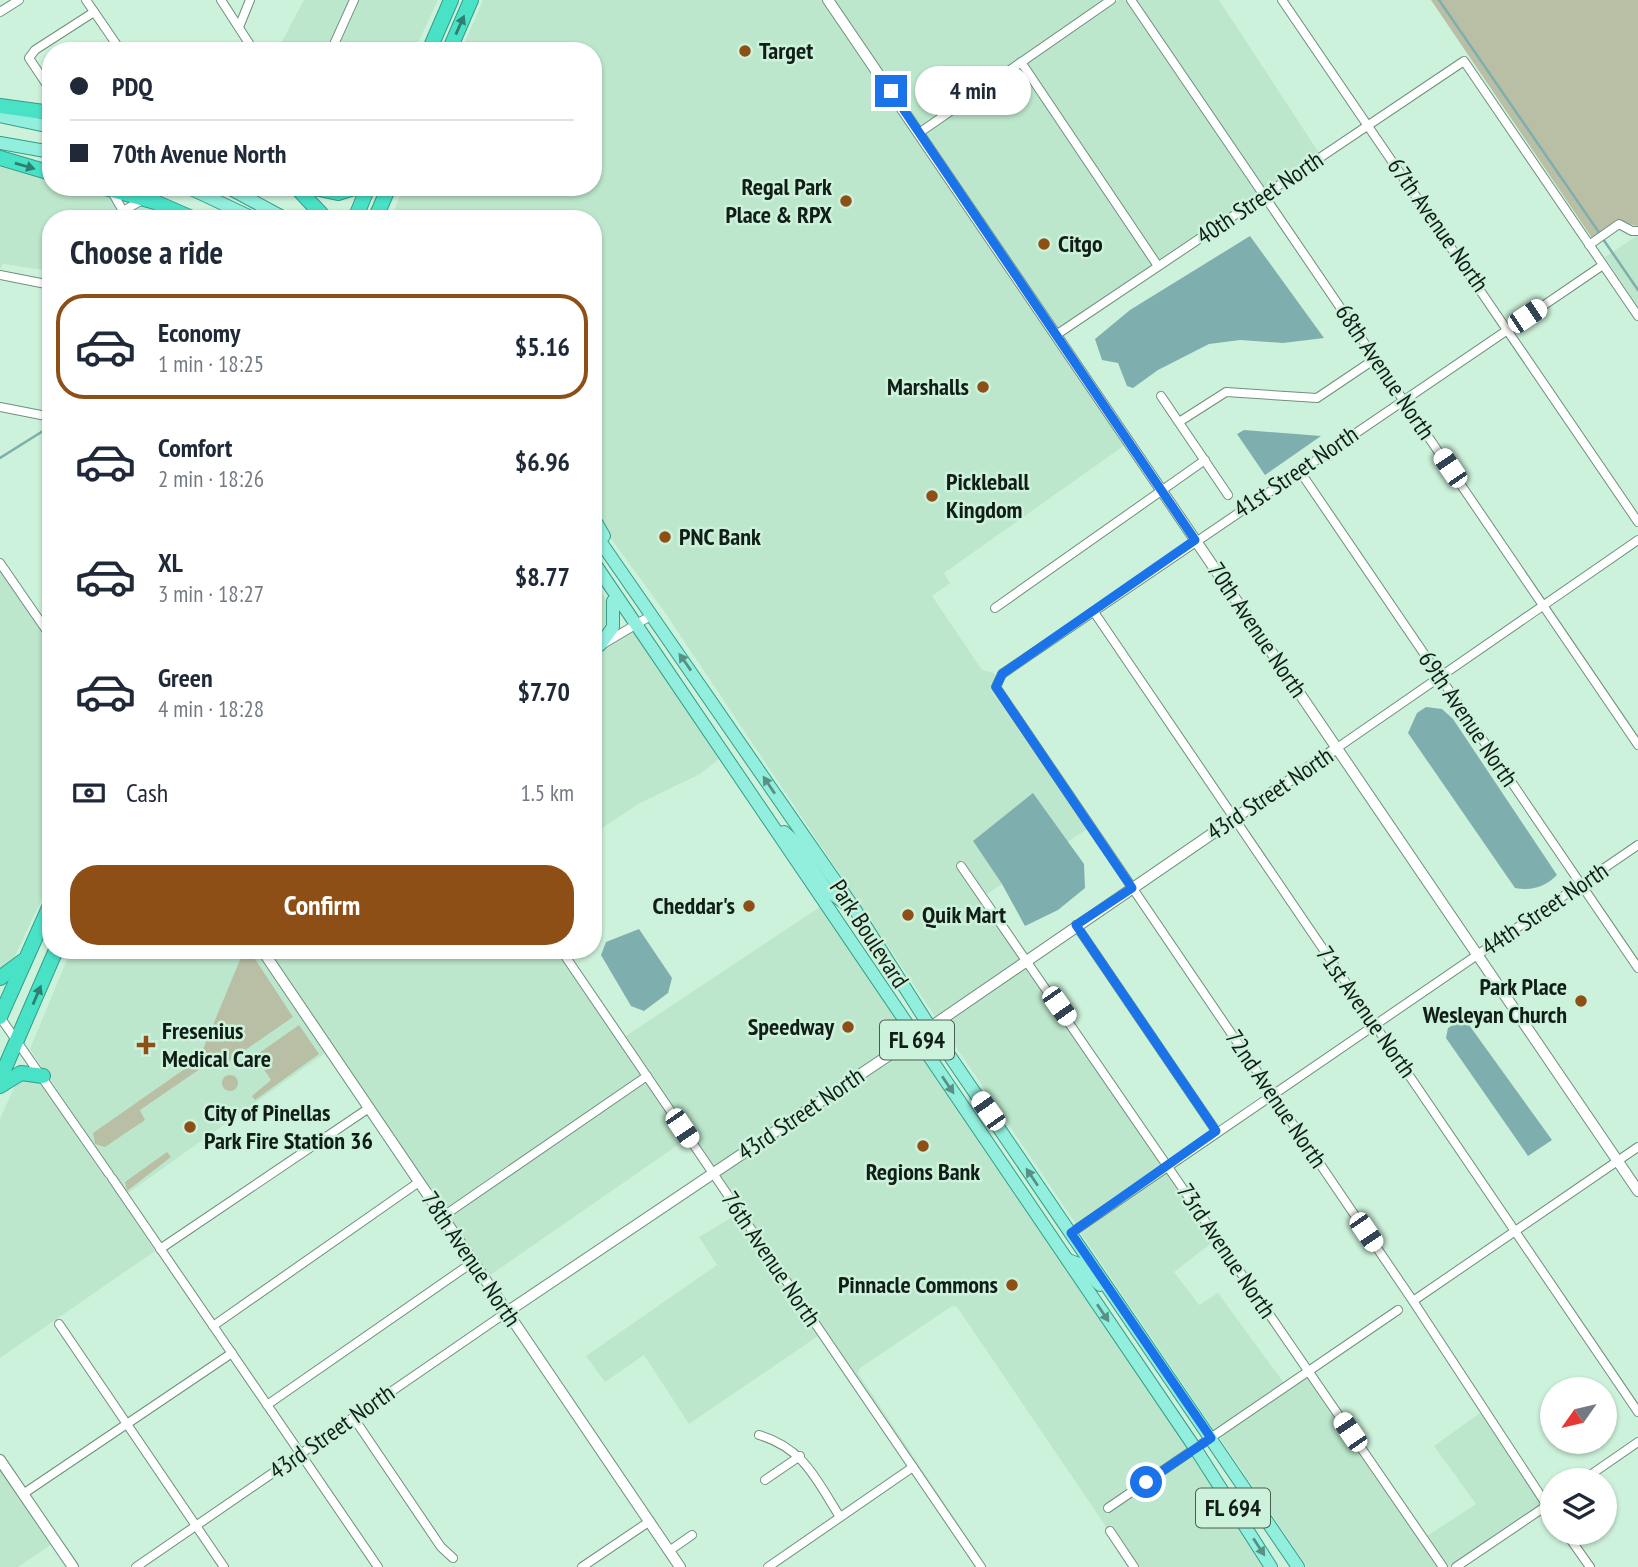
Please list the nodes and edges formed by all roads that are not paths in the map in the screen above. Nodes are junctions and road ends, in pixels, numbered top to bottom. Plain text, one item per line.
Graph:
1 (19, 0) edge
2 (86, 0) edge
3 (220, 0) edge
4 (250, 0) edge
5 (354, 0) edge
6 (452, 0) edge
7 (471, 0) edge
8 (828, 0) edge
9 (1111, 0) edge
10 (1131, 0) edge
11 (1282, 0) edge
12 (0, 12) edge
13 (94, 12) junction
14 (239, 27) junction
15 (47, 42) edge
16 (115, 42) edge
17 (248, 42) edge
18 (335, 42) edge
19 (433, 42) edge
20 (453, 42) edge
21 (42, 45) edge
22 (1021, 62) junction
23 (42, 78) edge
24 (0, 106) edge
25 (42, 112) edge
26 (0, 116) edge
27 (42, 125) edge
28 (1368, 125) junction
29 (919, 133) junction
30 (0, 143) edge
31 (42, 150) edge
32 (0, 158) edge
33 (42, 170) edge
34 (1264, 195) junction
35 (134, 196) edge
36 (206, 196) edge
37 (244, 196) edge
38 (304, 196) edge
39 (385, 196) edge
40 (144, 199) junction
41 (382, 202) junction
42 (129, 210) edge
43 (172, 210) edge
44 (236, 210) edge
45 (270, 210) edge
46 (318, 210) edge
47 (379, 210) edge
48 (384, 210) edge
49 (1638, 231) edge
50 (1593, 242) junction
51 (1603, 265) junction
52 (1158, 266) junction
53 (0, 275) edge
54 (42, 283) edge
55 (1638, 316) edge
56 (1509, 328) junction
57 (1056, 335) junction
58 (1375, 359) junction
59 (1161, 396) dead end
60 (1403, 400) junction
61 (0, 407) edge
62 (42, 415) edge
63 (1179, 422) junction
64 (1205, 460) junction
65 (1299, 470) junction
66 (1163, 492) junction
67 (1228, 495) dead end
68 (1638, 522) edge
69 (602, 534) edge
70 (1195, 540) junction
71 (1638, 540) edge
72 (602, 544) edge
73 (0, 563) edge
74 (602, 574) edge
75 (629, 583) junction
76 (602, 586) edge
77 (613, 601) junction
78 (1543, 606) junction
79 (995, 607) dead end
80 (1094, 612) junction
81 (652, 615) junction
82 (42, 624) edge
83 (637, 625) junction
84 (602, 641) edge
85 (602, 645) edge
86 (1440, 677) junction
87 (996, 687) joint
88 (699, 717) junction
89 (1638, 745) edge
90 (1337, 748) junction
91 (1233, 819) junction
92 (793, 820) junction
93 (779, 834) junction
94 (1638, 845) edge
95 (961, 866) dead end
96 (1581, 885) junction
97 (1132, 888) junction
98 (856, 911) junction
99 (42, 924) edge
100 (1076, 925) junction
101 (1477, 955) junction
102 (27, 958) junction
103 (52, 959) edge
104 (268, 959) edge
105 (567, 959) edge
106 (1027, 959) junction
107 (1638, 968) edge
108 (0, 978) edge
109 (0, 1017) edge
110 (1375, 1024) junction
111 (930, 1027) junction
112 (916, 1037) junction
113 (18, 1039) junction
114 (43, 1076) junction
115 (647, 1076) junction
116 (0, 1079) edge
117 (0, 1086) edge
118 (1273, 1094) junction
119 (369, 1108) junction
120 (1216, 1131) junction
121 (1638, 1147) edge
122 (1617, 1161) junction
123 (1168, 1165) junction
124 (713, 1172) junction
125 (419, 1182) junction
126 (1638, 1191) edge
127 (1032, 1208) junction
128 (442, 1217) junction
129 (1515, 1231) junction
130 (1071, 1233) junction
131 (160, 1249) junction
132 (1067, 1260) junction
133 (473, 1262) junction
134 (1108, 1286) junction
135 (1413, 1301) junction
136 (1398, 1310) dead end
137 (507, 1312) junction
138 (59, 1324) dead end
139 (213, 1326) junction
140 (232, 1353) junction
141 (1308, 1371) junction
142 (267, 1405) junction
143 (1638, 1412) edge
144 (354, 1417) junction
145 (127, 1423) junction
146 (759, 1434) dead end
147 (1211, 1438) junction
148 (1638, 1442) edge
149 (1195, 1448) junction
150 (301, 1455) junction
151 (800, 1456) junction
152 (0, 1460) edge
153 (913, 1467) junction
154 (1600, 1468) edge
155 (765, 1480) dead end
156 (1540, 1491) edge
157 (23, 1494) junction
158 (1108, 1508) dead end
159 (1540, 1514) edge
160 (840, 1517) junction
161 (650, 1521) junction
162 (196, 1526) junction
163 (1110, 1531) dead end
164 (692, 1535) dead end
165 (1574, 1545) edge
166 (669, 1551) junction
167 (453, 1558) dead end
168 (73, 1567) edge
169 (136, 1567) edge
170 (225, 1567) edge
171 (378, 1567) edge
172 (582, 1567) edge
173 (680, 1567) edge
174 (768, 1567) edge
175 (981, 1567) edge
176 (1134, 1567) edge
177 (1271, 1567) edge
178 (1298, 1567) edge
179 (1443, 1567) edge
180 (1456, 1567) edge
181 (1590, 1567) edge

1 - 12 street
2 - 13 street
3 - 14 street
4 - 14 street
5 - 18 street
6 - 19 highway
20 -> 7 highway
8 - 29 street, 70th Avenue North
9 - 22 street
10 - 34 street, 68th Avenue North
11 - 28 street, 67th Avenue North
13 - 15 street
13 - 16 street
14 - 17 street
21 - 23 street
22 - 29 street
22 - 52 street
24 - 25 highway
26 - 27 main road
28 - 34 street, 40th Street North
28 - 50 street, 40th Street North
28 - 56 street, 67th Avenue North
29 - 57 street, 70th Avenue North
30 - 31 main road
32 -> 33 highway
34 - 52 street, 40th Street North
34 - 58 street, 68th Avenue North
35 - 40 highway
36 - 44 main road
37 - 45 main road
38 - 46 highway
39 - 41 highway
40 - 42 street
40 - 43 highway
41 - 47 highway
41 - 48 main road
49 - 50 street
50 - 51 street
51 - 55 street
51 - 56 street, 41st Street North
52 - 57 street, 40th Street North
53 - 54 street
56 - 60 street, 41st Street North
56 - 68 street, 67th Avenue North
57 - 66 street, 70th Avenue North
58 - 60 street, 68th Avenue North
58 - 63 street
59 - 63 street
60 - 65 street, 41st Street North
60 - 78 street, 68th Avenue North
61 - 62 street
63 - 64 street
64 - 66 street
64 - 67 street
65 - 70 street, 41st Street North
65 - 86 street, 69th Avenue North
66 - 70 street, 70th Avenue North
66 - 79 street
69 - 75 main road
70 - 80 street, 41st Street North
70 - 90 street, 70th Avenue North
71 - 78 street, 43rd Street North
72 - 75 main road, FL 694
73 - 82 street
74 - 83 main road, FL 694
75 - 81 main road, FL 694
76 - 77 main road
77 - 83 main road
77 - 84 main road
78 - 86 street, 43rd Street North
78 - 89 street, 68th Avenue North
80 - 87 street, 41st Street North
80 - 91 street, 71st Avenue North
81 - 83 street
92 -> 81 main road, Park Boulevard / FL 694
83 - 85 street
83 - 88 main road, Park Boulevard / FL 694
86 - 90 street, 43rd Street North
86 - 96 street, 69th Avenue North
87 - 97 street, 72nd Avenue North
88 - 92 main road
88 - 93 main road, Park Boulevard / FL 694
90 - 91 street, 43rd Street North
90 - 101 street, 70th Avenue North
91 - 97 street, 43rd Street North
91 - 110 street, 71st Avenue North
92 - 98 main road, Park Boulevard / FL 694
93 - 98 main road
93 - 112 main road, Park Boulevard / FL 694
94 - 96 street, 44th Street North
95 - 106 street, 73rd Avenue North
96 - 101 street, 44th Street North
96 - 107 street, 69th Avenue North
97 - 100 street, 43rd Street North
97 - 118 street, 72nd Avenue North
98 - 111 main road, Park Boulevard / FL 694
99 - 102 highway
100 - 106 street, 43rd Street North
100 - 120 street
101 - 110 street, 44th Street North
101 - 122 street, 70th Avenue North
102 - 108 highway
102 - 109 highway
113 -> 103 highway
104 - 119 street, 78th Avenue North
105 - 115 street, 76th Avenue North
106 - 111 street, 43rd Street North
106 - 123 street, 73rd Avenue North
109 - 113 street
110 - 118 street, 44th Street North
110 - 129 street, 71st Avenue North
111 - 112 street, 43rd Street North
130 -> 111 main road, Park Boulevard / FL 694
112 - 124 street, 43rd Street North
112 -> 127 main road, Park Boulevard / FL 694
113 - 114 street
113 - 116 highway
114 - 117 highway
114 - 131 street
115 - 124 street, 76th Avenue North
115 - 128 street
118 - 120 street, 44th Street North
118 - 135 street, 72nd Avenue North
119 - 125 street, 78th Avenue North
119 - 131 street
120 - 123 street, 44th Street North
121 - 122 street
122 - 126 street, 70th Avenue North
122 - 129 street
123 - 130 street, 44th Street North
123 - 141 street, 73rd Avenue North
124 - 137 street, 43rd Street North
124 - 153 street, 76th Avenue North
125 - 128 street, 78th Avenue North
125 - 139 street
127 - 130 main road
127 - 132 main road, Park Boulevard / FL 694
128 - 133 street, 78th Avenue North
129 - 135 street
129 - 143 street, 71st Avenue North
130 - 134 main road, Park Boulevard / FL 694
131 - 139 street
132 - 134 main road
132 -> 149 main road, Park Boulevard / FL 694
133 - 137 street, 78th Avenue North
133 - 142 street
134 - 147 main road, Park Boulevard / FL 694
135 - 156 street, 72nd Avenue North
136 - 141 street
137 - 144 street, 43rd Street North
137 - 161 street, 78th Avenue North
138 - 145 street
139 - 140 street
140 - 142 street
140 - 145 street
141 - 147 street
141 - 179 street, 73rd Avenue North
142 - 150 street
144 - 150 street, 43rd Street North
144 - 167 street
145 - 157 street
145 - 162 street
146 - 151 street
147 - 149 street
147 - 178 main road, Park Boulevard / FL 694
148 - 154 street
149 - 158 street
149 -> 177 main road, Park Boulevard / FL 694
150 - 162 street, 43rd Street North
150 - 171 street
151 - 155 street
151 - 160 street
152 - 157 street
153 - 160 street
153 - 175 street, 76th Avenue North
157 - 168 street
159 - 180 street
160 - 174 street
161 - 166 street, 78th Avenue North
161 - 172 street
162 - 169 street, 43rd Street North
162 - 170 street
163 - 176 street
164 - 166 street
165 - 181 street
166 - 173 street, 78th Avenue North

